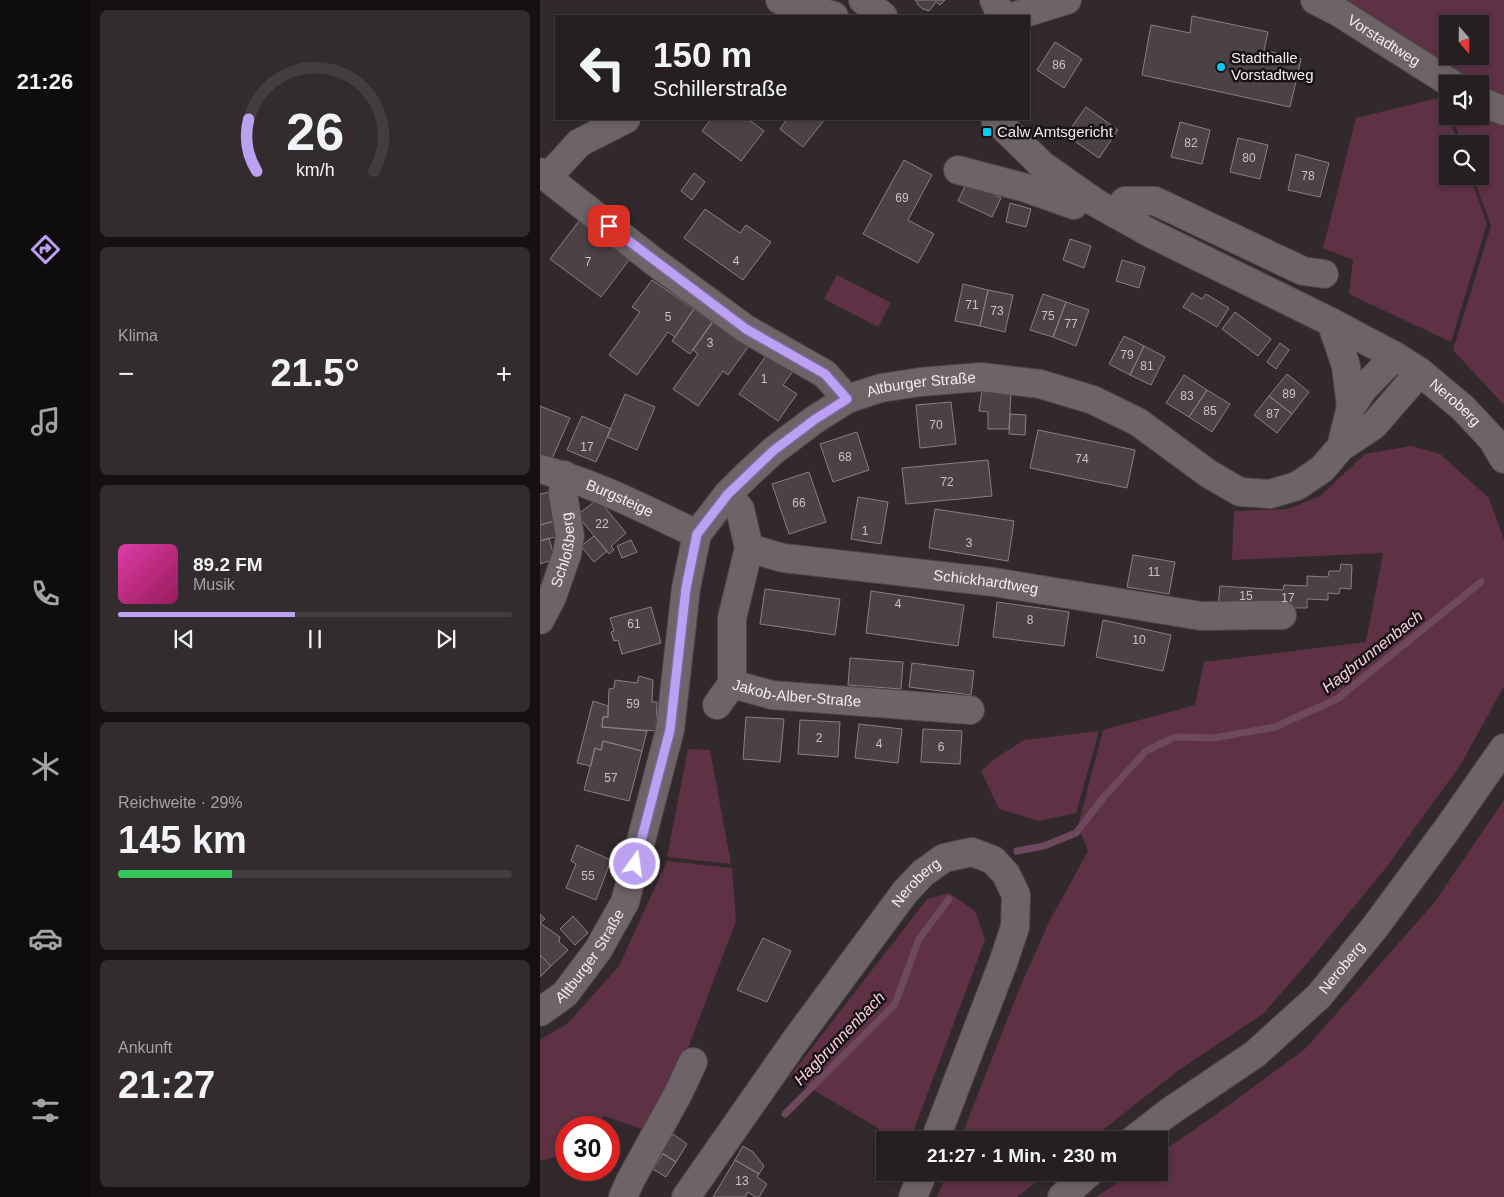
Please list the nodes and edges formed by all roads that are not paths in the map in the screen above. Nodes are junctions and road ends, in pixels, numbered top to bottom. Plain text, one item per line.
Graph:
1 (780, 0) edge
2 (863, 0) edge
3 (994, 0) edge
4 (1066, 0) edge
5 (1316, 0) edge
6 (831, 15) edge
7 (881, 15) edge
8 (1001, 15) edge
9 (1017, 15) edge
10 (1439, 76) edge
11 (1489, 105) edge
12 (1504, 111) edge
13 (624, 120) edge
14 (996, 120) edge
15 (958, 170) dead end
16 (544, 174) edge
17 (1082, 194) junction
18 (1114, 213) junction
19 (1324, 274) dead end
20 (1331, 322) junction
21 (1395, 356) junction
22 (1420, 372) junction
23 (847, 399) junction
24 (1351, 407) junction
25 (1341, 448) junction
26 (1504, 459) edge
27 (552, 472) edge
28 (728, 494) junction
29 (697, 534) junction
30 (749, 548) junction
31 (1282, 615) dead end
32 (540, 620) edge
33 (970, 710) dead end
34 (1504, 748) edge
35 (540, 1012) edge
36 (693, 1062) dead end
37 (938, 1131) edge
38 (1144, 1131) edge
39 (919, 1181) edge
40 (1080, 1181) edge
41 (623, 1197) edge
42 (686, 1197) edge
43 (913, 1197) edge
44 (1062, 1197) edge

1 - 6 street
2 - 7 street
3 - 8 street
4 - 9 street
5 - 10 street, Vorstadtweg
11 - 12 street
13 - 16 street
14 - 17 street
15 - 17 street
16 - 23 street
17 - 18 street
18 - 19 street
18 - 20 street
20 - 21 street
20 - 24 street, Altburger Straße
21 - 22 street
21 - 24 street, Altburger Straße
22 - 25 street, Altburger Straße
22 - 26 street, Neroberg
23 - 25 street, Altburger Straße
23 - 28 street, Altburger Straße
24 - 25 street, Altburger Straße
27 - 29 street, Burgsteige
27 - 32 street, Schloßberg
28 - 29 street, Altburger Straße
28 - 30 street
29 - 35 street, Altburger Straße
30 - 31 street, Schickhardtweg
30 - 33 street, Jakob-Alber-Straße
34 - 38 street, Neroberg
36 - 41 street
37 - 42 street, Neroberg
39 - 43 street
40 - 44 street

